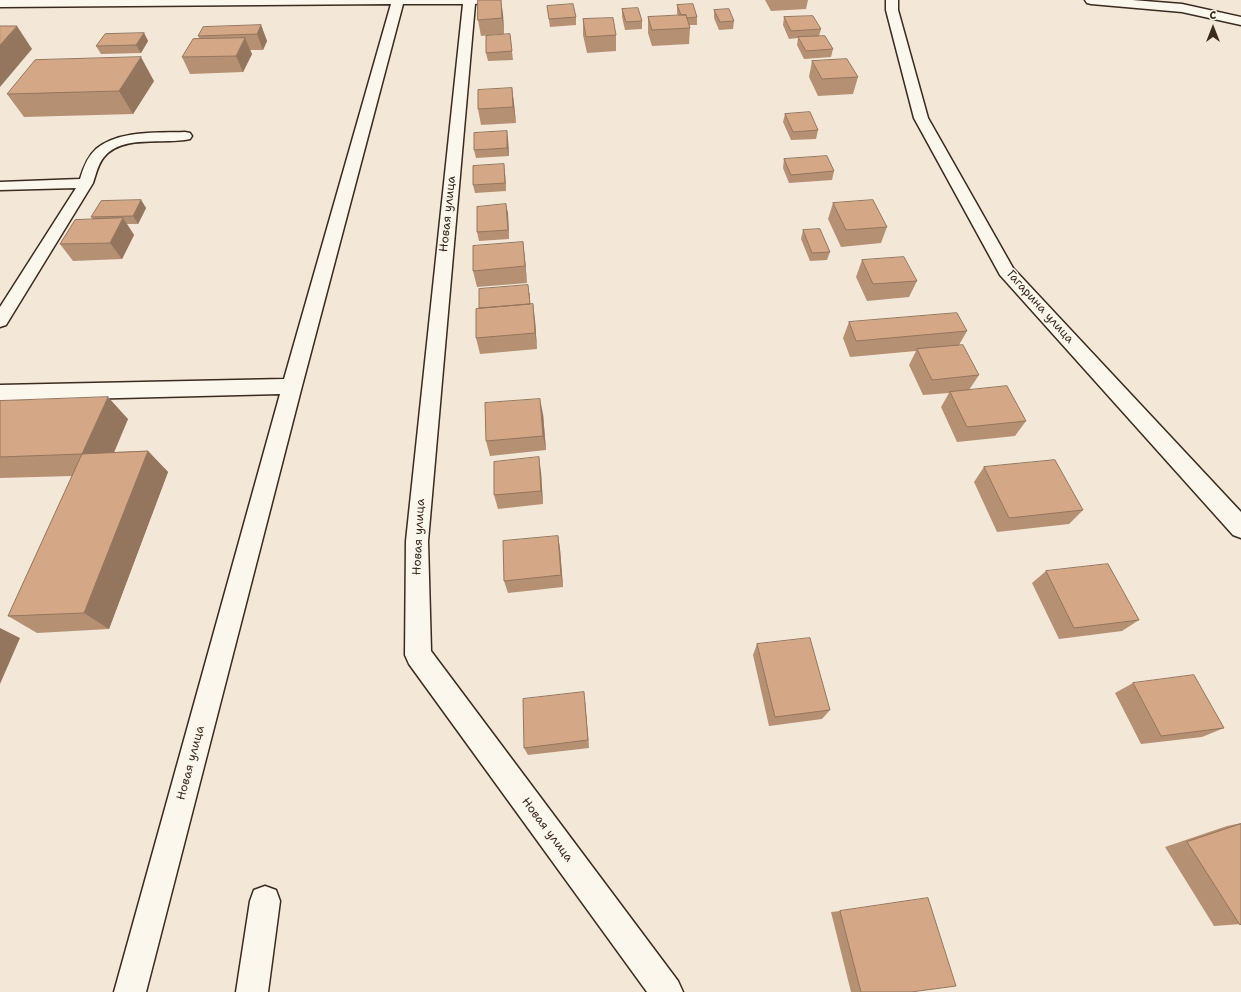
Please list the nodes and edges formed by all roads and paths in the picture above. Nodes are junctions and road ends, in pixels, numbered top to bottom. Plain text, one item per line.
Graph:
1 (892, 0) edge
2 (1091, 0) edge
3 (207, 1) edge
4 (398, 1) edge
5 (461, 1) edge
6 (0, 3) edge
7 (1241, 21) edge
8 (185, 136) dead end
9 (86, 183) junction
10 (0, 186) edge
11 (0, 321) edge
12 (292, 386) junction
13 (0, 393) edge
14 (1241, 528) edge
15 (266, 901) dead end
16 (130, 992) edge
17 (252, 992) edge
18 (667, 992) edge

1 - 14 street, Гагарина улица
2 - 7 street
3 - 4 street
3 - 6 street
4 - 5 street
4 - 12 street, Новая улица
5 - 18 street, Новая улица
8 - 9 lane
9 - 10 lane
9 - 11 lane
12 - 13 street
12 - 16 street, Новая улица
15 - 17 street

